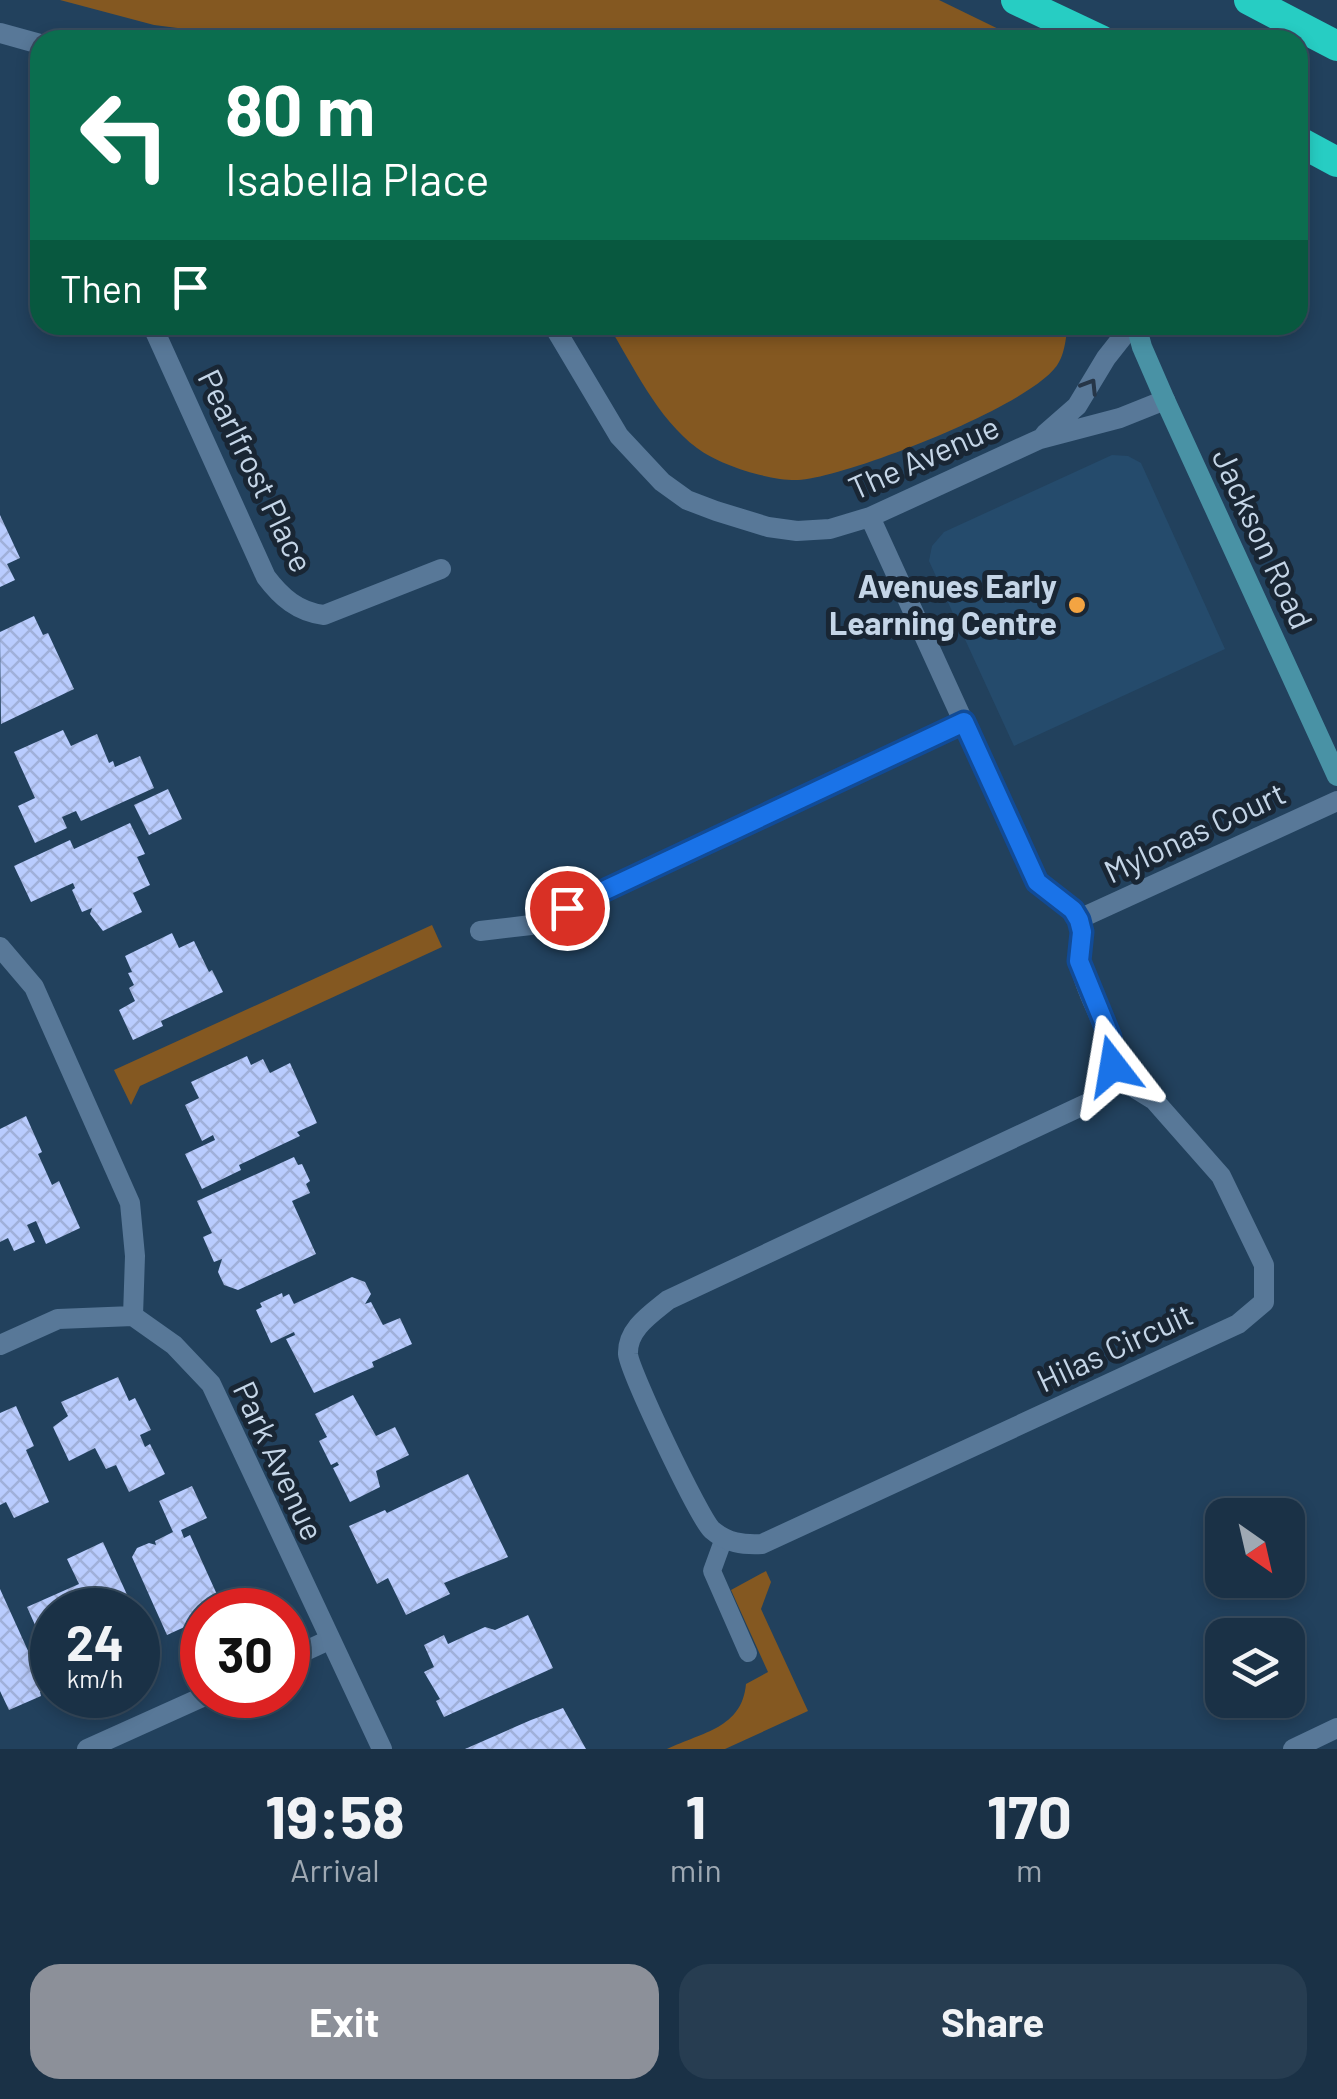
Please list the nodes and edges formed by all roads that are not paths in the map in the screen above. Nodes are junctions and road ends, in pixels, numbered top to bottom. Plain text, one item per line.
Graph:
1 (1016, 0) edge
2 (1250, 0) edge
3 (1079, 30) edge
4 (1307, 30) edge
5 (1308, 31) edge
6 (0, 33) edge
7 (30, 41) edge
8 (1337, 46) edge
9 (1308, 146) edge
10 (1337, 162) edge
11 (157, 335) edge
12 (559, 335) edge
13 (1126, 335) edge
14 (1138, 335) edge
15 (1165, 400) junction
16 (1040, 439) junction
17 (870, 517) junction
18 (440, 568) dead end
19 (964, 722) junction
20 (1337, 776) edge
21 (1337, 801) edge
22 (1079, 920) junction
23 (480, 931) dead end
24 (0, 947) edge
25 (1112, 1074) junction
26 (133, 1316) junction
27 (0, 1345) edge
28 (724, 1538) junction
29 (329, 1640) junction
30 (310, 1648) edge
31 (748, 1653) dead end
32 (180, 1707) edge
33 (1337, 1728) edge
34 (87, 1749) edge
35 (382, 1749) edge
36 (1293, 1749) edge

1 - 3 highway
2 - 4 highway
5 - 8 highway
6 - 7 street
9 - 10 highway
11 - 18 street, Pearlfrost Place
12 - 17 street, The Avenue
16 -> 13 street
14 - 15 street, Jackson Road
15 - 16 street, The Avenue
15 - 20 street, Jackson Road
16 - 17 street, The Avenue
17 - 19 street
19 - 22 street
19 - 23 street
21 - 22 street, Mylonas Court
22 - 25 street
24 - 26 street
25 - 28 street
25 - 28 street, Hilas Circuit
26 - 27 street
26 - 29 street, Park Avenue
28 - 31 lane
29 - 30 street
29 - 35 street, Park Avenue
32 - 34 street
33 - 36 street

